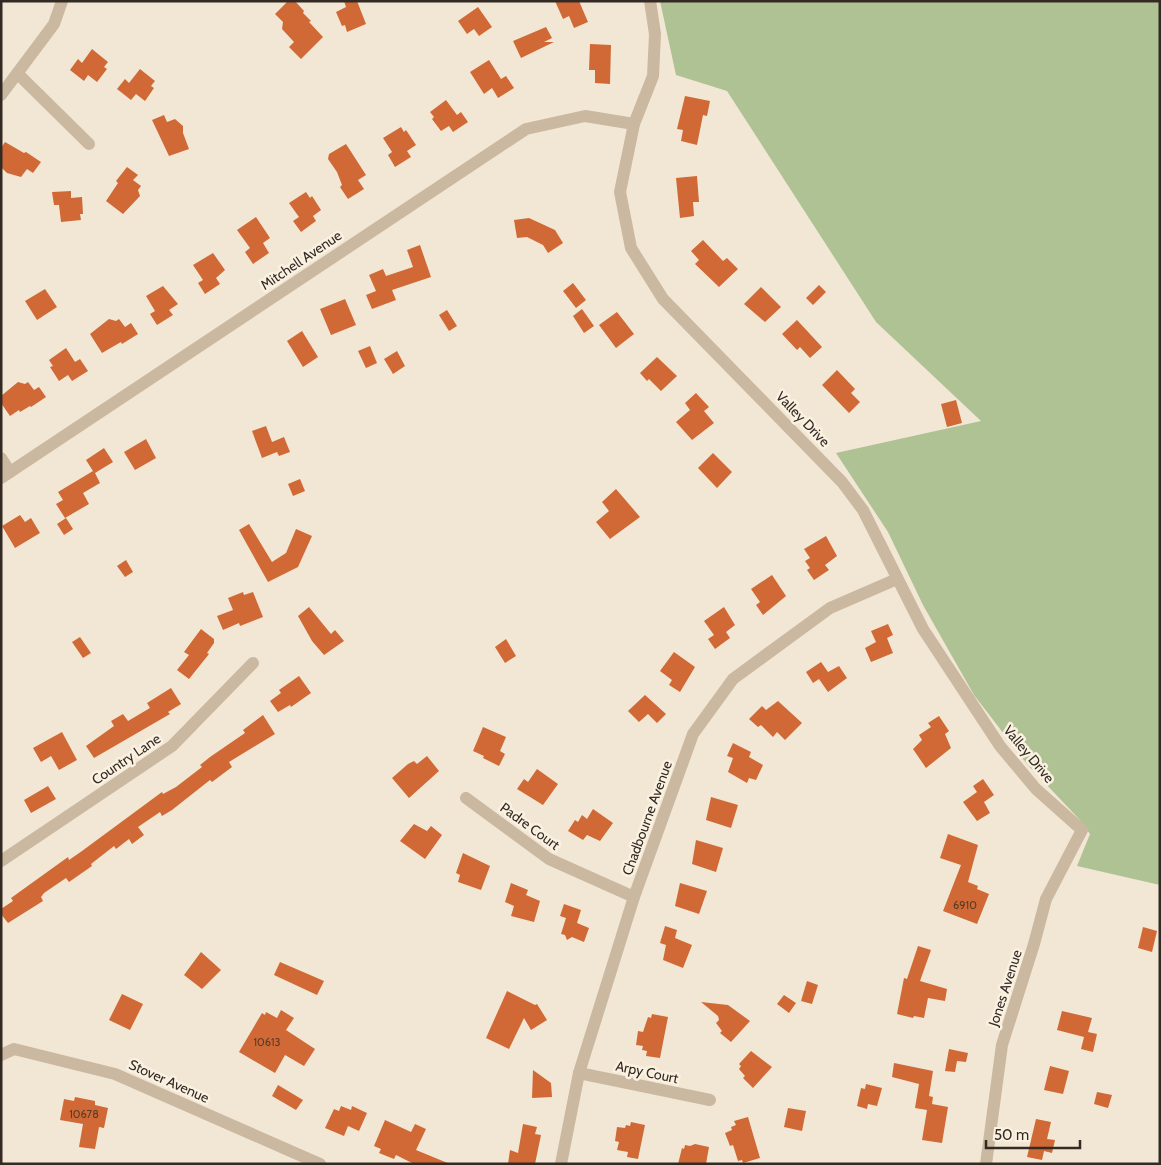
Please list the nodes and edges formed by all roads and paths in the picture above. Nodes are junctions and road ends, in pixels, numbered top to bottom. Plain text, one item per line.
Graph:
1 (62, 1) edge
2 (650, 1) edge
3 (18, 74) junction
4 (1, 95) edge
5 (634, 124) junction
6 (89, 144) dead end
7 (1, 458) edge
8 (6, 475) edge
9 (897, 579) junction
10 (253, 663) dead end
11 (466, 798) dead end
12 (1082, 830) joint
13 (1, 861) edge
14 (634, 897) junction
15 (1, 1055) edge
16 (579, 1073) junction
17 (710, 1100) dead end
18 (320, 1164) edge
19 (561, 1164) edge
20 (986, 1164) edge

1 - 3 street
2 - 5 street, Valley Drive
3 - 4 street
3 - 6 street
5 - 8 street, Mitchell Avenue
5 - 9 street, Valley Drive
7 - 8 street
9 - 12 street, Valley Drive
9 - 14 street, Chadbourne Avenue
10 - 13 street, Country Lane
11 - 14 street, Padre Court
12 - 20 street, Jones Avenue
14 - 16 street, Chadbourne Avenue
15 - 18 street, Stover Avenue
16 - 17 street, Arpy Court
16 - 19 street, Chadbourne Avenue

